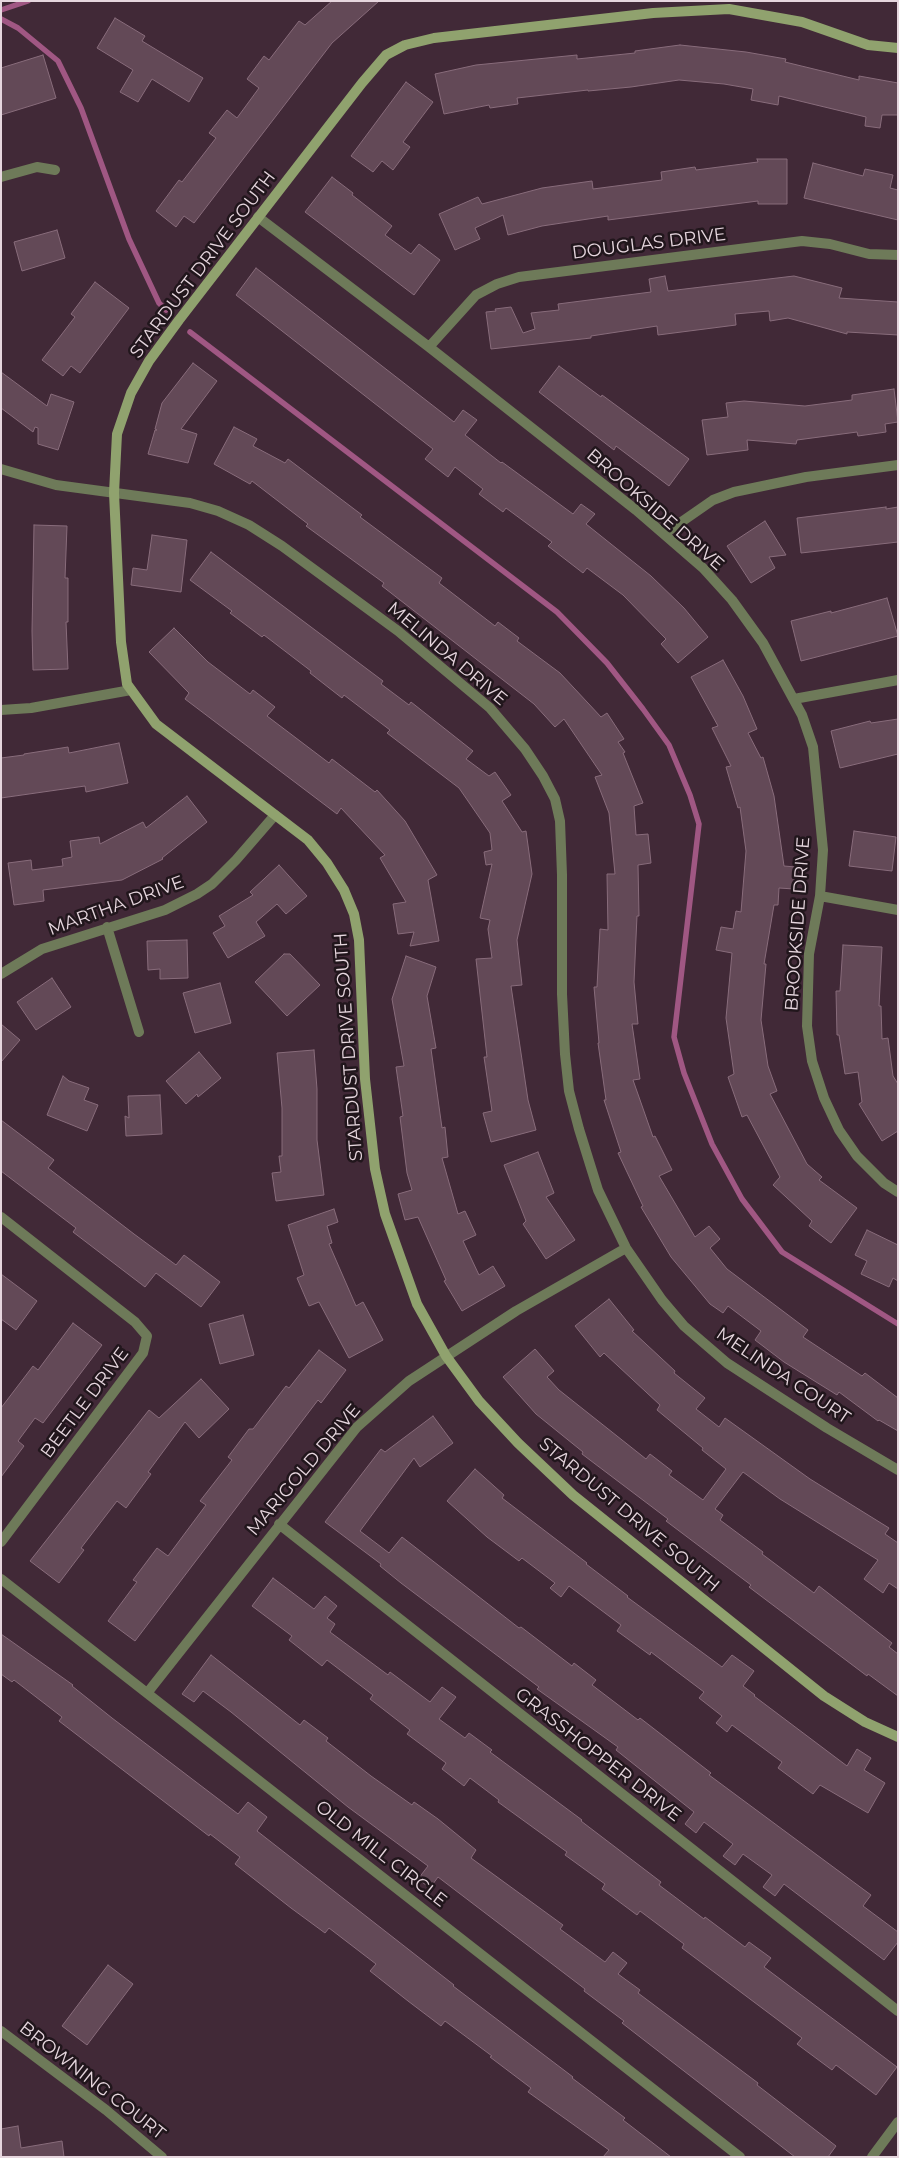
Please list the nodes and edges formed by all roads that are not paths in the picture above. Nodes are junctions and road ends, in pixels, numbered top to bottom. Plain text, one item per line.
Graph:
1 (898, 48) edge
2 (55, 170) dead end
3 (1, 177) edge
4 (258, 217) junction
5 (898, 256) edge
6 (429, 347) junction
7 (898, 465) edge
8 (1, 469) edge
9 (114, 493) junction
10 (664, 534) junction
11 (898, 680) edge
12 (131, 690) junction
13 (794, 699) junction
14 (1, 710) edge
15 (275, 815) junction
16 (820, 896) junction
17 (898, 910) edge
18 (107, 927) junction
19 (1, 974) edge
20 (139, 1032) dead end
21 (898, 1192) edge
22 (1, 1217) edge
23 (626, 1248) junction
24 (446, 1356) junction
25 (898, 1470) edge
26 (279, 1524) junction
27 (1, 1542) edge
28 (1, 1579) edge
29 (148, 1692) junction
30 (898, 1737) edge
31 (898, 2011) edge
32 (1, 2031) edge
33 (898, 2122) edge
34 (162, 2157) edge
35 (740, 2157) edge
36 (872, 2157) edge

1 - 4 street, STARDUST DRIVE SOUTH
2 - 3 street
4 - 6 street, BROOKSIDE DRIVE
4 - 9 street, STARDUST DRIVE SOUTH
5 - 6 street, DOUGLAS DRIVE
6 - 10 street, BROOKSIDE DRIVE
7 - 10 street
8 - 9 street, MELINDA DRIVE
9 - 12 street, STARDUST DRIVE SOUTH
9 - 23 street, MELINDA DRIVE
10 - 13 street, BROOKSIDE DRIVE
11 - 13 street
12 - 14 street
12 - 15 street, STARDUST DRIVE SOUTH
13 - 16 street, BROOKSIDE DRIVE
15 - 18 street, MARTHA DRIVE
15 - 24 street, STARDUST DRIVE SOUTH
16 - 17 street
16 - 21 street, BROOKSIDE DRIVE
18 - 19 street, MARTHA DRIVE
18 - 20 street
22 - 27 street, BEETLE DRIVE
23 - 24 street, MARIGOLD DRIVE
23 - 25 street, MELINDA COURT
24 - 26 street, MARIGOLD DRIVE
24 - 30 street, STARDUST DRIVE SOUTH
26 - 29 street, MARIGOLD DRIVE
26 - 31 street, GRASSHOPPER DRIVE
28 - 29 street, OLD MILL CIRCLE
29 - 35 street, OLD MILL CIRCLE
32 - 34 street, BROWNING COURT
33 - 36 street

